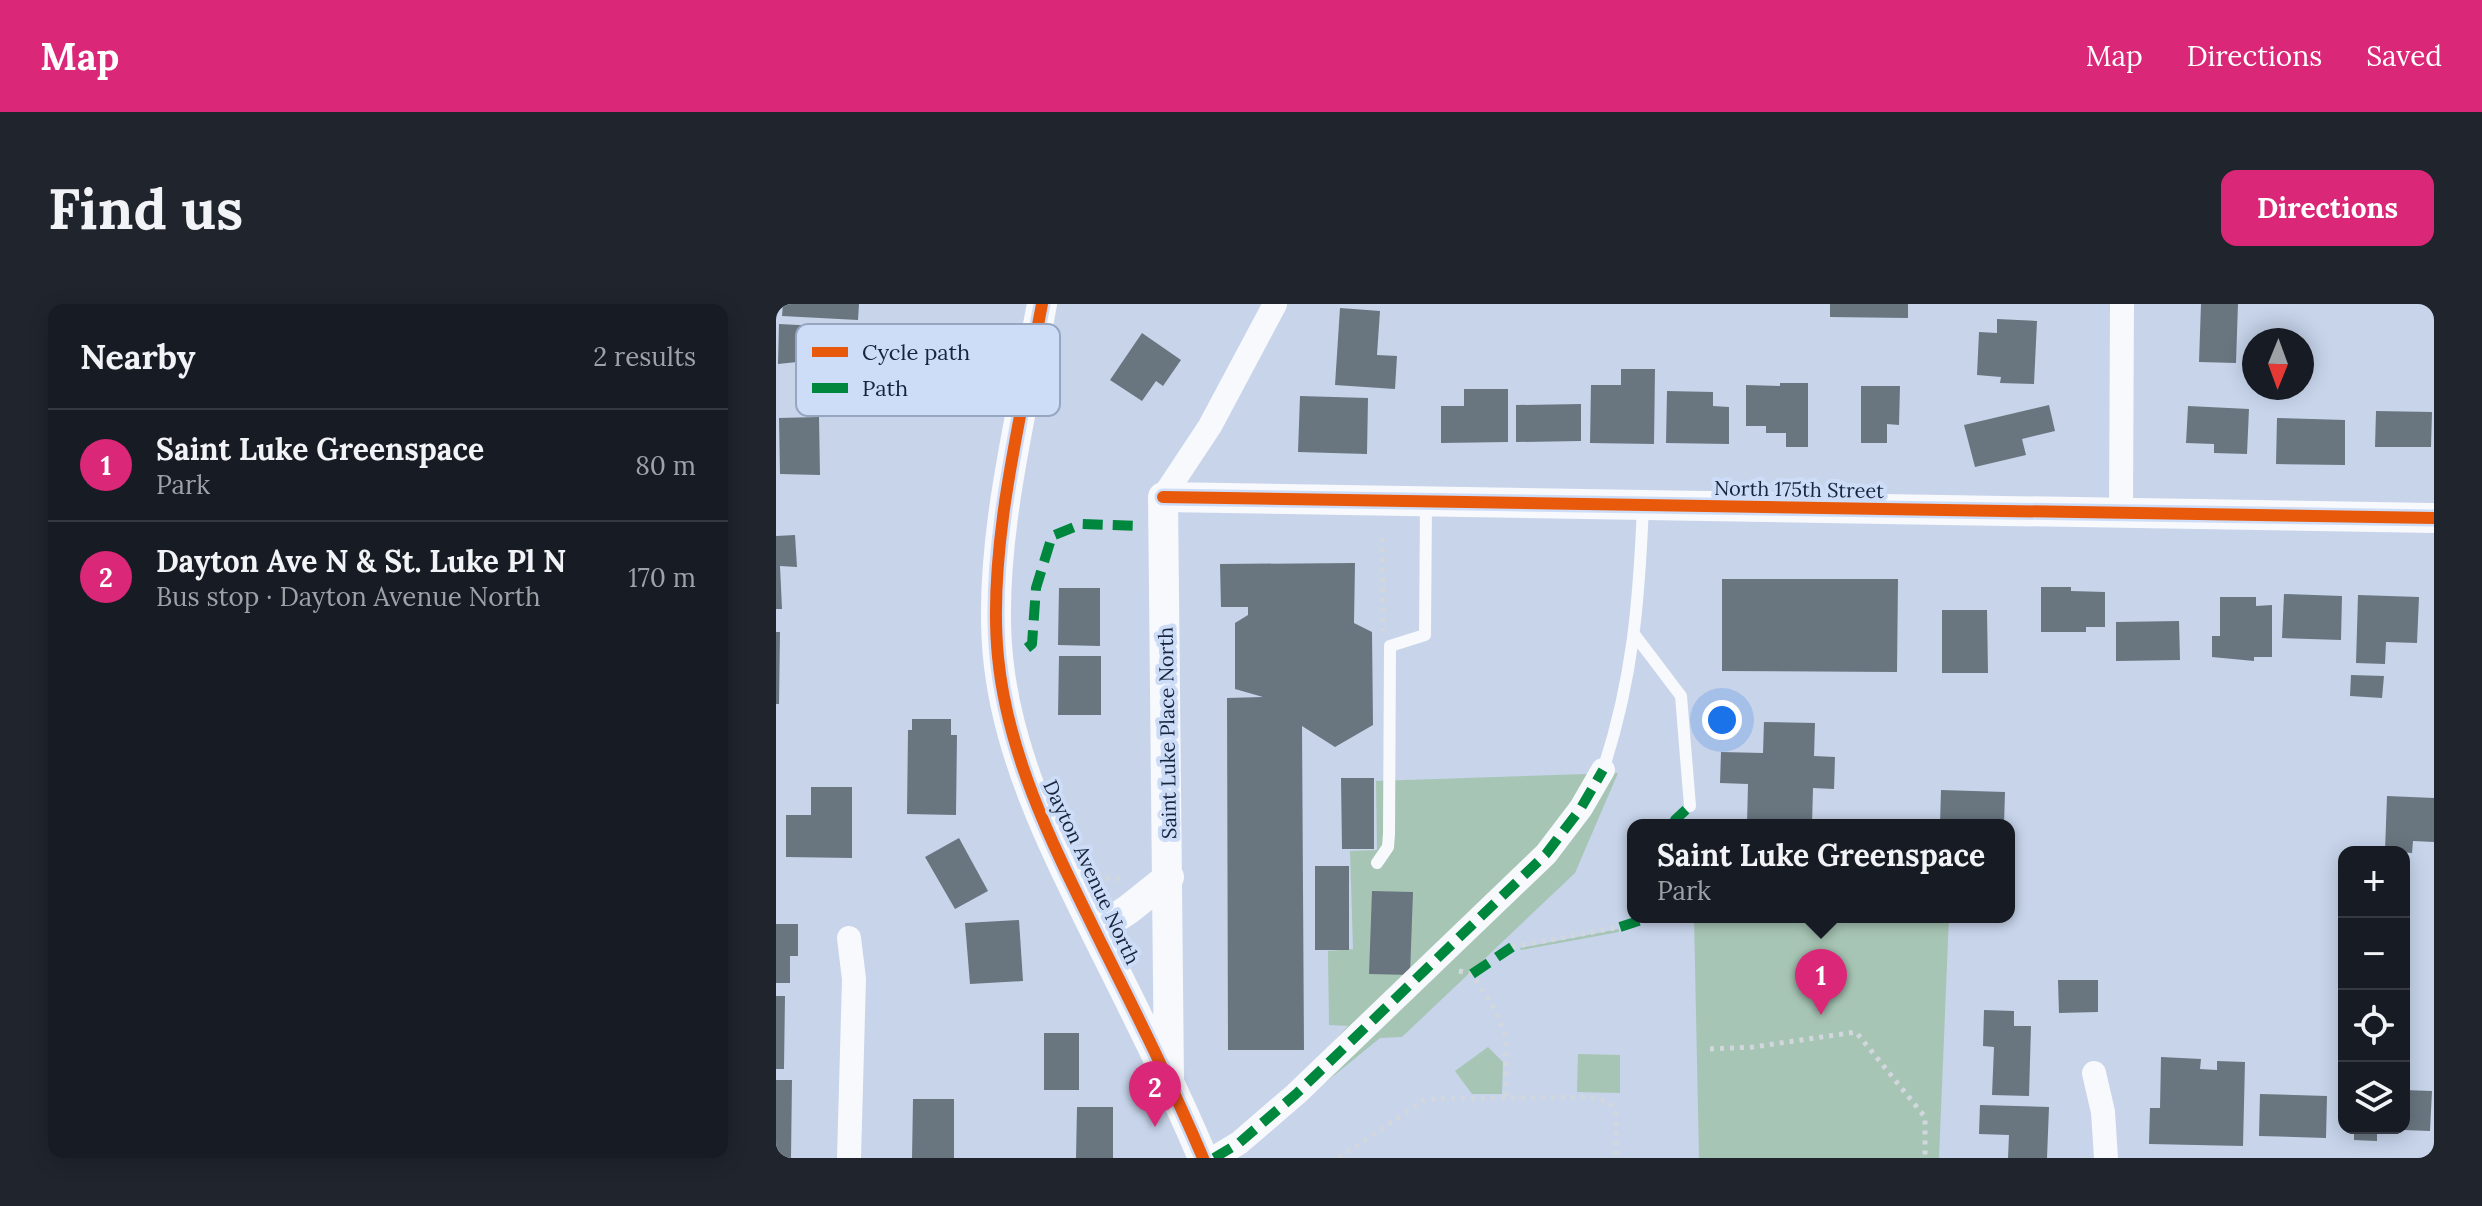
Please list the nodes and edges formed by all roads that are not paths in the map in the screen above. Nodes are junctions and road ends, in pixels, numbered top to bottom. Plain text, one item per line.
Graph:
1 (1042, 304) edge
2 (1275, 304) edge
3 (2122, 304) edge
4 (1038, 324) edge
5 (1021, 416) edge
6 (1163, 497) junction
7 (1426, 502) junction
8 (1643, 506) junction
9 (2121, 514) junction
10 (2434, 518) edge
11 (1634, 634) junction
12 (1603, 770) joint
13 (1690, 806) dead end
14 (1377, 863) dead end
15 (1169, 877) junction
16 (1096, 931) junction
17 (849, 938) dead end
18 (2094, 1073) dead end
19 (1169, 1079) junction
20 (849, 1158) edge
21 (1203, 1158) edge
22 (1214, 1158) edge
23 (2106, 1158) edge

1 - 4 street, Dayton Avenue North
2 - 6 street
3 - 9 street
5 - 16 street, Dayton Avenue North
6 - 7 street, North 175th Street
6 - 15 street, Saint Luke Place North
7 - 8 street, North 175th Street
7 - 14 lane
8 - 9 street, North 175th Street
8 - 11 lane
9 - 10 street, North 175th Street
11 - 12 lane
11 - 13 lane
12 - 22 street
15 - 16 street
15 - 19 street, Saint Luke Place North
16 - 19 street, Dayton Avenue North
17 - 20 street
18 - 23 street
19 - 21 street, Dayton Avenue North

